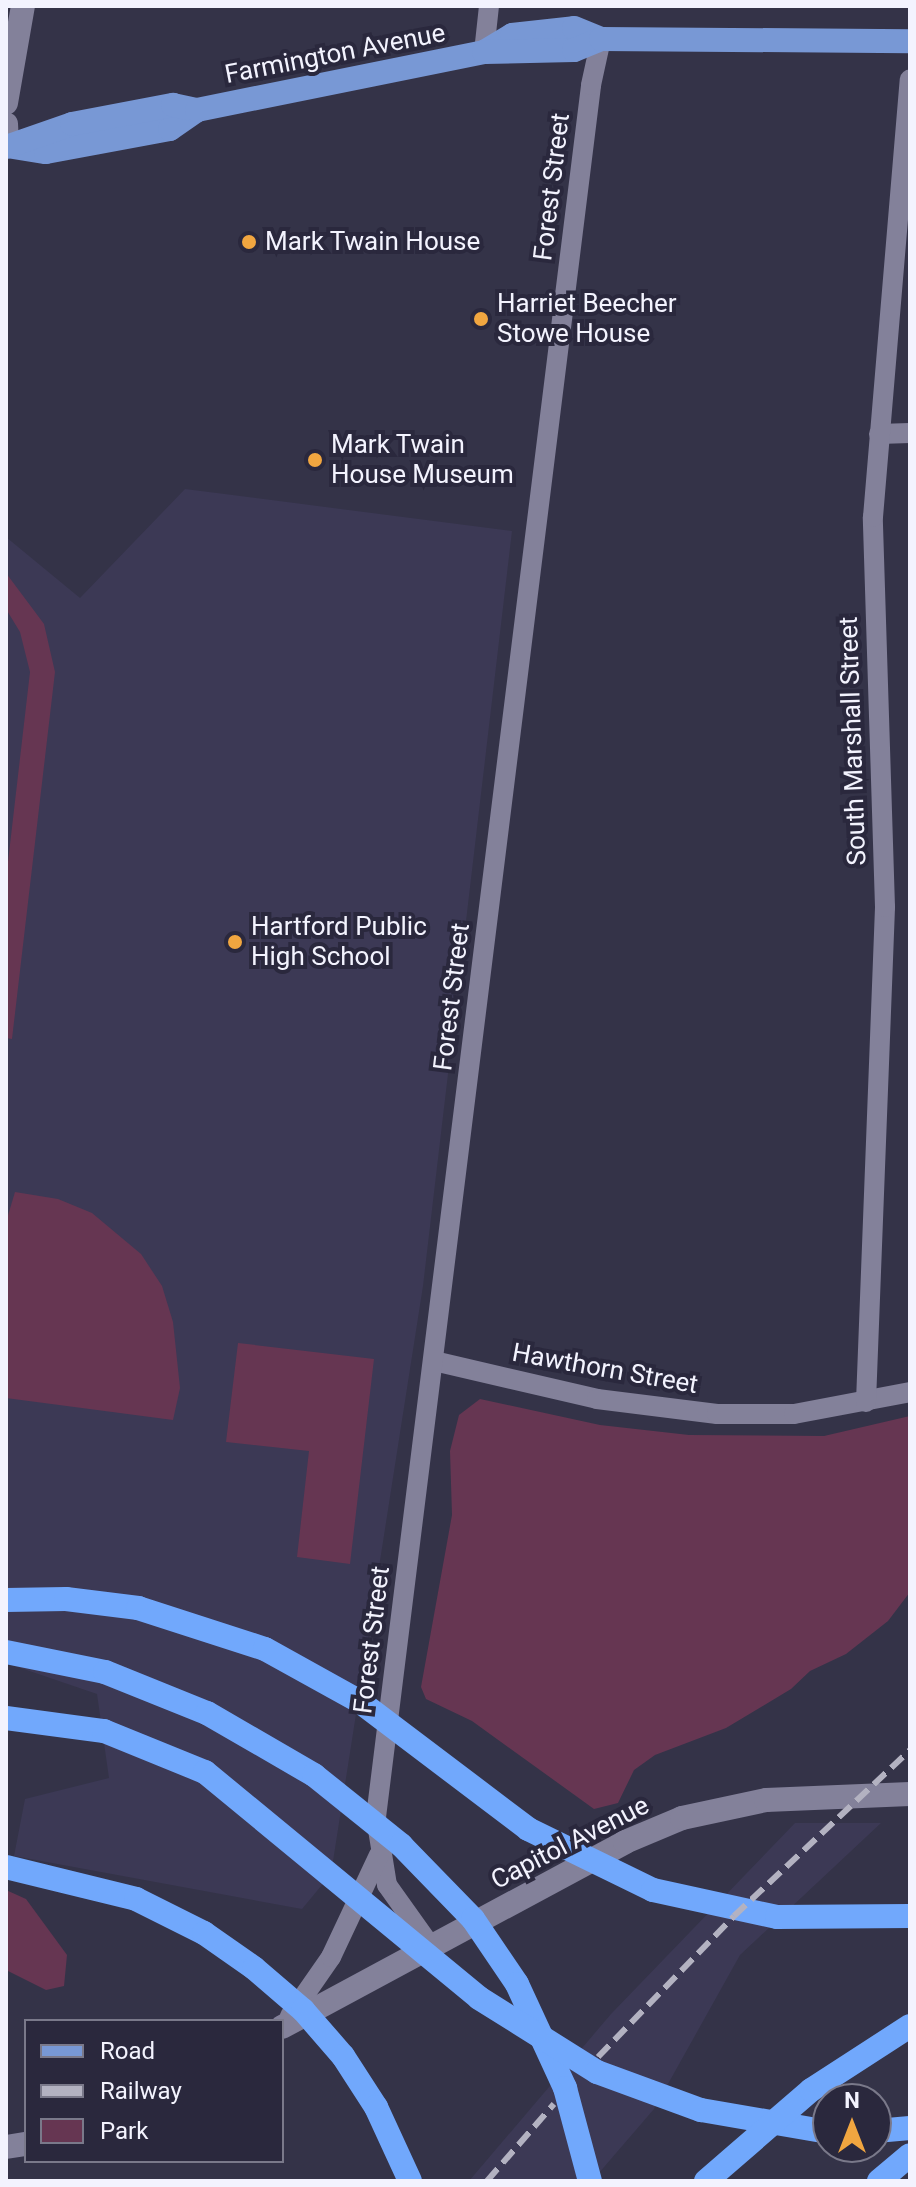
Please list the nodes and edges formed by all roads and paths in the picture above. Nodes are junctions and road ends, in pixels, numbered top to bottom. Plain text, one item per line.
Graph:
1 (23, 6) edge
2 (489, 6) edge
3 (601, 39) junction
4 (910, 41) edge
5 (484, 52) junction
6 (910, 80) edge
7 (6, 103) edge
8 (6, 139) edge
9 (910, 433) edge
10 (879, 434) junction
11 (434, 1361) junction
12 (910, 1392) edge
13 (866, 1402) junction
14 (6, 1600) edge
15 (6, 1652) edge
16 (6, 1718) edge
17 (910, 1794) edge
18 (379, 1855) junction
19 (6, 1867) edge
20 (910, 1916) edge
21 (432, 1948) junction
22 (284, 2024) edge
23 (284, 2026) edge
24 (910, 2026) edge
25 (812, 2130) edge
26 (910, 2155) edge
27 (410, 2181) edge
28 (590, 2181) edge
29 (706, 2181) edge
30 (879, 2181) edge

1 - 7 main road
2 - 5 street
3 - 4 main road, Farmington Avenue
3 - 5 main road, Farmington Avenue
3 - 11 street, Forest Street
5 - 8 main road, Farmington Avenue
6 - 10 street, South Marshall Street
9 - 10 street
10 - 13 street, South Marshall Street
11 - 13 street, Hawthorn Street
11 - 18 street, Forest Street
12 - 13 street, Hawthorn Street
14 - 20 highway
15 - 28 highway
16 - 25 highway
17 - 21 main road, Capitol Avenue
18 - 21 street, Forest Street
18 - 22 street
19 - 27 highway
21 - 23 main road, Capitol Avenue
24 - 29 highway
26 - 30 highway

